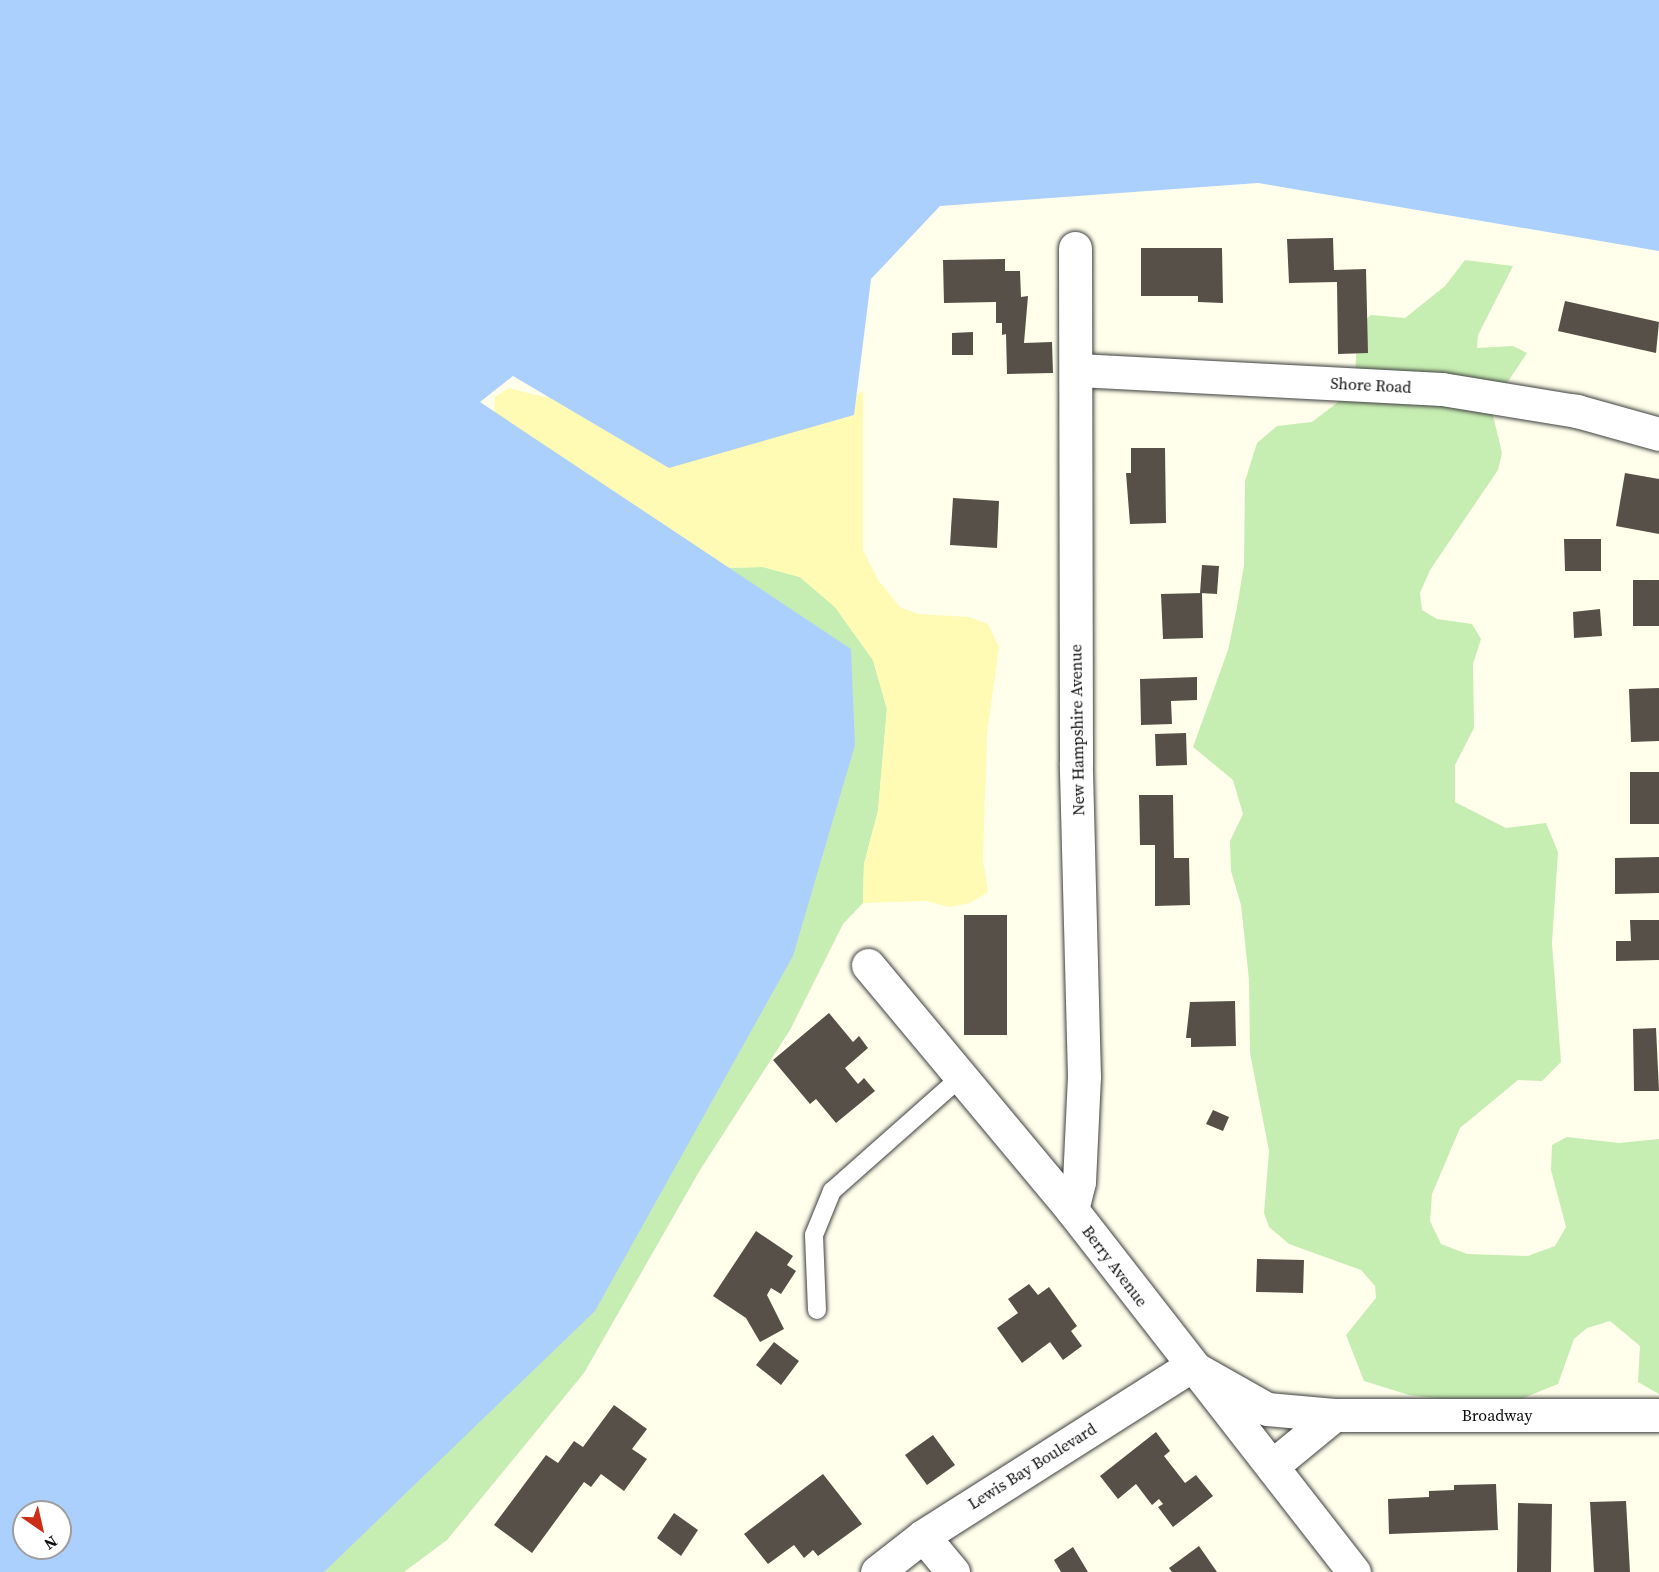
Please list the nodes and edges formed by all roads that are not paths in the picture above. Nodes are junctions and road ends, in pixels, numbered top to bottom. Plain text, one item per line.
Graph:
1 (1075, 248) dead end
2 (1078, 370) junction
3 (1659, 435) edge
4 (868, 965) dead end
5 (961, 1077) junction
6 (1072, 1210) junction
7 (817, 1310) dead end
8 (1191, 1366) junction
9 (1334, 1415) junction
10 (1659, 1415) edge
11 (1272, 1466) junction
12 (923, 1536) junction
13 (877, 1572) edge
14 (953, 1572) edge
15 (1354, 1572) edge

1 - 2 street, New Hampshire Avenue
2 - 3 street, Shore Road
2 - 6 street, New Hampshire Avenue
4 - 5 street, Berry Avenue
5 - 6 street, Berry Avenue
5 - 7 lane
6 - 8 street, Berry Avenue
8 - 9 street, Broadway
8 - 11 street, Berry Avenue
8 - 12 street, Lewis Bay Boulevard
9 - 10 street, Broadway
9 - 11 street
11 - 15 street, Berry Avenue
12 - 13 street, Lewis Bay Boulevard
12 - 14 street

